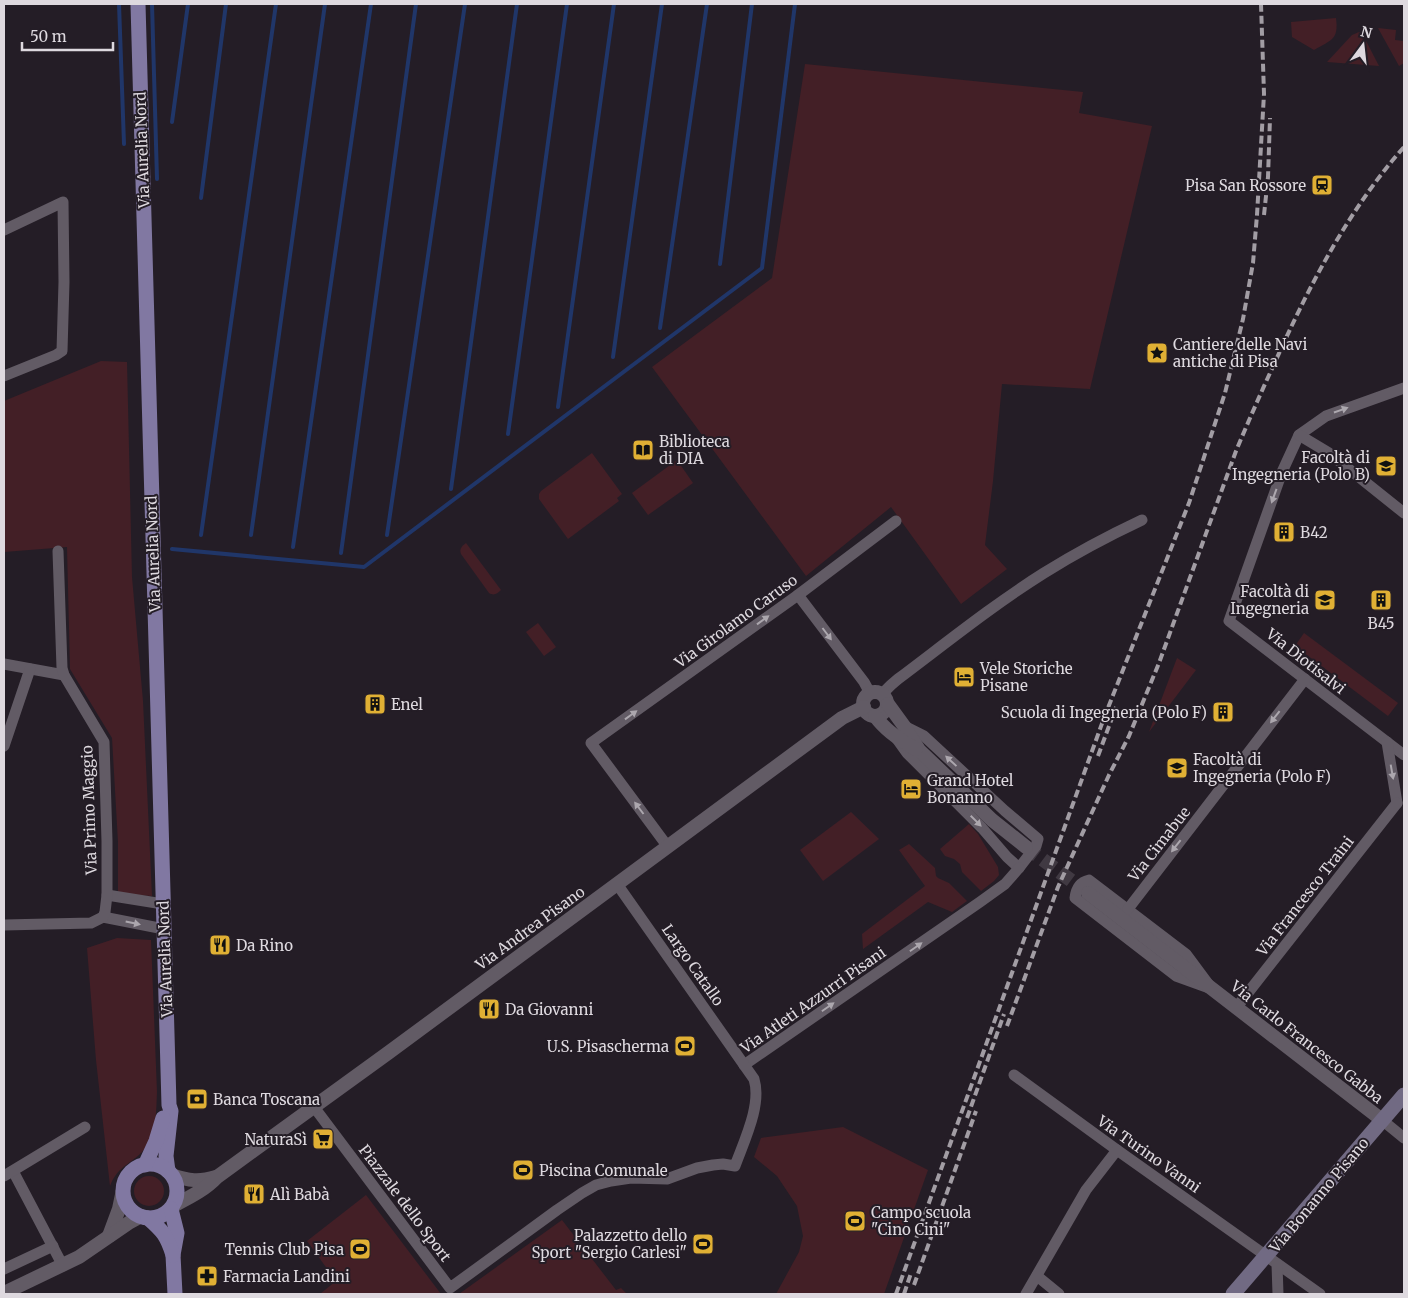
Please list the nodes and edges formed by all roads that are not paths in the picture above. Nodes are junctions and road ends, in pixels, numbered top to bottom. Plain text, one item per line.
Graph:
1 (138, 4) edge
2 (4, 230) edge
3 (4, 376) edge
4 (1404, 388) edge
5 (1299, 434) junction
6 (1404, 513) edge
7 (1142, 520) dead end
8 (896, 521) dead end
9 (58, 551) dead end
10 (798, 595) junction
11 (4, 664) edge
12 (30, 669) junction
13 (64, 675) junction
14 (1305, 679) junction
15 (880, 697) junction
16 (869, 712) junction
17 (899, 731) junction
18 (1386, 742) junction
19 (4, 746) edge
20 (1404, 755) edge
21 (1401, 803) edge
22 (668, 847) junction
23 (1026, 847) tunnel mouth
24 (1019, 868) junction
25 (617, 884) junction
26 (1088, 894) tunnel mouth
27 (106, 895) junction
28 (163, 904) junction
29 (1128, 909) junction
30 (103, 917) junction
31 (4, 925) edge
32 (164, 929) junction
33 (1212, 989) junction
34 (1236, 1008) junction
35 (744, 1065) junction
36 (1014, 1075) dead end
37 (1404, 1095) edge
38 (169, 1105) junction
39 (314, 1107) junction
40 (1382, 1120) junction
41 (85, 1127) dead end
42 (1404, 1138) edge
43 (1117, 1150) junction
44 (144, 1165) junction
45 (170, 1173) junction
46 (8, 1174) edge
47 (217, 1177) junction
48 (123, 1190) junction
49 (172, 1207) junction
50 (145, 1217) junction
51 (109, 1236) junction
52 (53, 1246) junction
53 (173, 1255) junction
54 (1272, 1260) junction
55 (63, 1266) junction
56 (480, 1267) joint
57 (4, 1269) edge
58 (1037, 1276) junction
59 (4, 1293) edge
60 (174, 1294) edge
61 (1026, 1294) edge
62 (1059, 1294) edge
63 (1233, 1294) edge
64 (1278, 1294) edge
65 (1320, 1294) edge

1 - 28 main road, Via Aurelia Nord
2 - 3 street
5 -> 4 street
5 - 6 street
5 -> 14 street, Via Diotisalvi
7 - 15 street
8 - 10 street, Via Girolamo Caruso
9 - 13 street, Via Primo Maggio
10 -> 15 street
22 -> 10 street, Via Girolamo Caruso
11 - 12 street
12 - 13 street
12 - 19 street
13 - 27 street, Via Primo Maggio
14 - 18 street, Via Diotisalvi
14 -> 29 street, Via Cimabue
15 - 16 street
15 - 16 street, Via Andrea Pisano
15 - 17 street
16 - 17 street
16 - 22 street, Via Andrea Pisano
17 - 23 street
17 -> 24 street
24 -> 17 street
18 - 20 street, Via Diotisalvi
18 -> 21 street
21 - 34 street, Via Francesco Traini
22 - 25 street, Via Andrea Pisano
35 -> 24 street, Via Atleti Azzurri Pisani
25 - 35 street, Largo Catallo
25 - 39 street, Via Andrea Pisano
26 - 33 street, Via Carlo Francesco Gabba
27 - 28 street
27 - 30 street, Via Primo Maggio
28 - 32 main road, Via Aurelia Nord
29 - 33 street, Via Carlo Francesco Gabba
29 - 33 street, Via Carlo Francesco Gabba
30 - 31 street
30 -> 32 street
32 - 38 main road, Via Aurelia Nord
33 - 34 street, Via Carlo Francesco Gabba
34 - 40 street, Via Carlo Francesco Gabba
35 - 56 street, Via Atleti Azzurri Pisani
36 - 43 street, Via Turino Vanni
37 - 40 main road, Via Bonanno Pisano
38 - 44 main road
38 - 45 main road, Via Aurelia Nord
39 - 47 street, Via Andrea Pisano
39 - 56 street, Piazzale dello Sport
40 - 42 street
40 - 54 main road, Via Bonanno Pisano
41 - 46 street
43 - 54 street, Via Turino Vanni
43 - 58 street
44 - 45 main road
44 - 48 main road
45 - 47 street, Via Andrea Pisano
45 - 49 main road
46 - 52 street
47 - 49 street, Via Andrea Pisano
48 - 50 main road
48 - 51 street
49 - 50 main road
49 - 53 main road
50 - 51 street
50 - 53 main road
51 - 55 street
52 - 55 street
52 - 57 street
53 - 60 main road
54 - 63 main road, Via Bonanno Pisano
54 - 64 street
54 - 65 street, Via Turino Vanni
55 - 59 street
58 - 61 street
58 - 62 street

